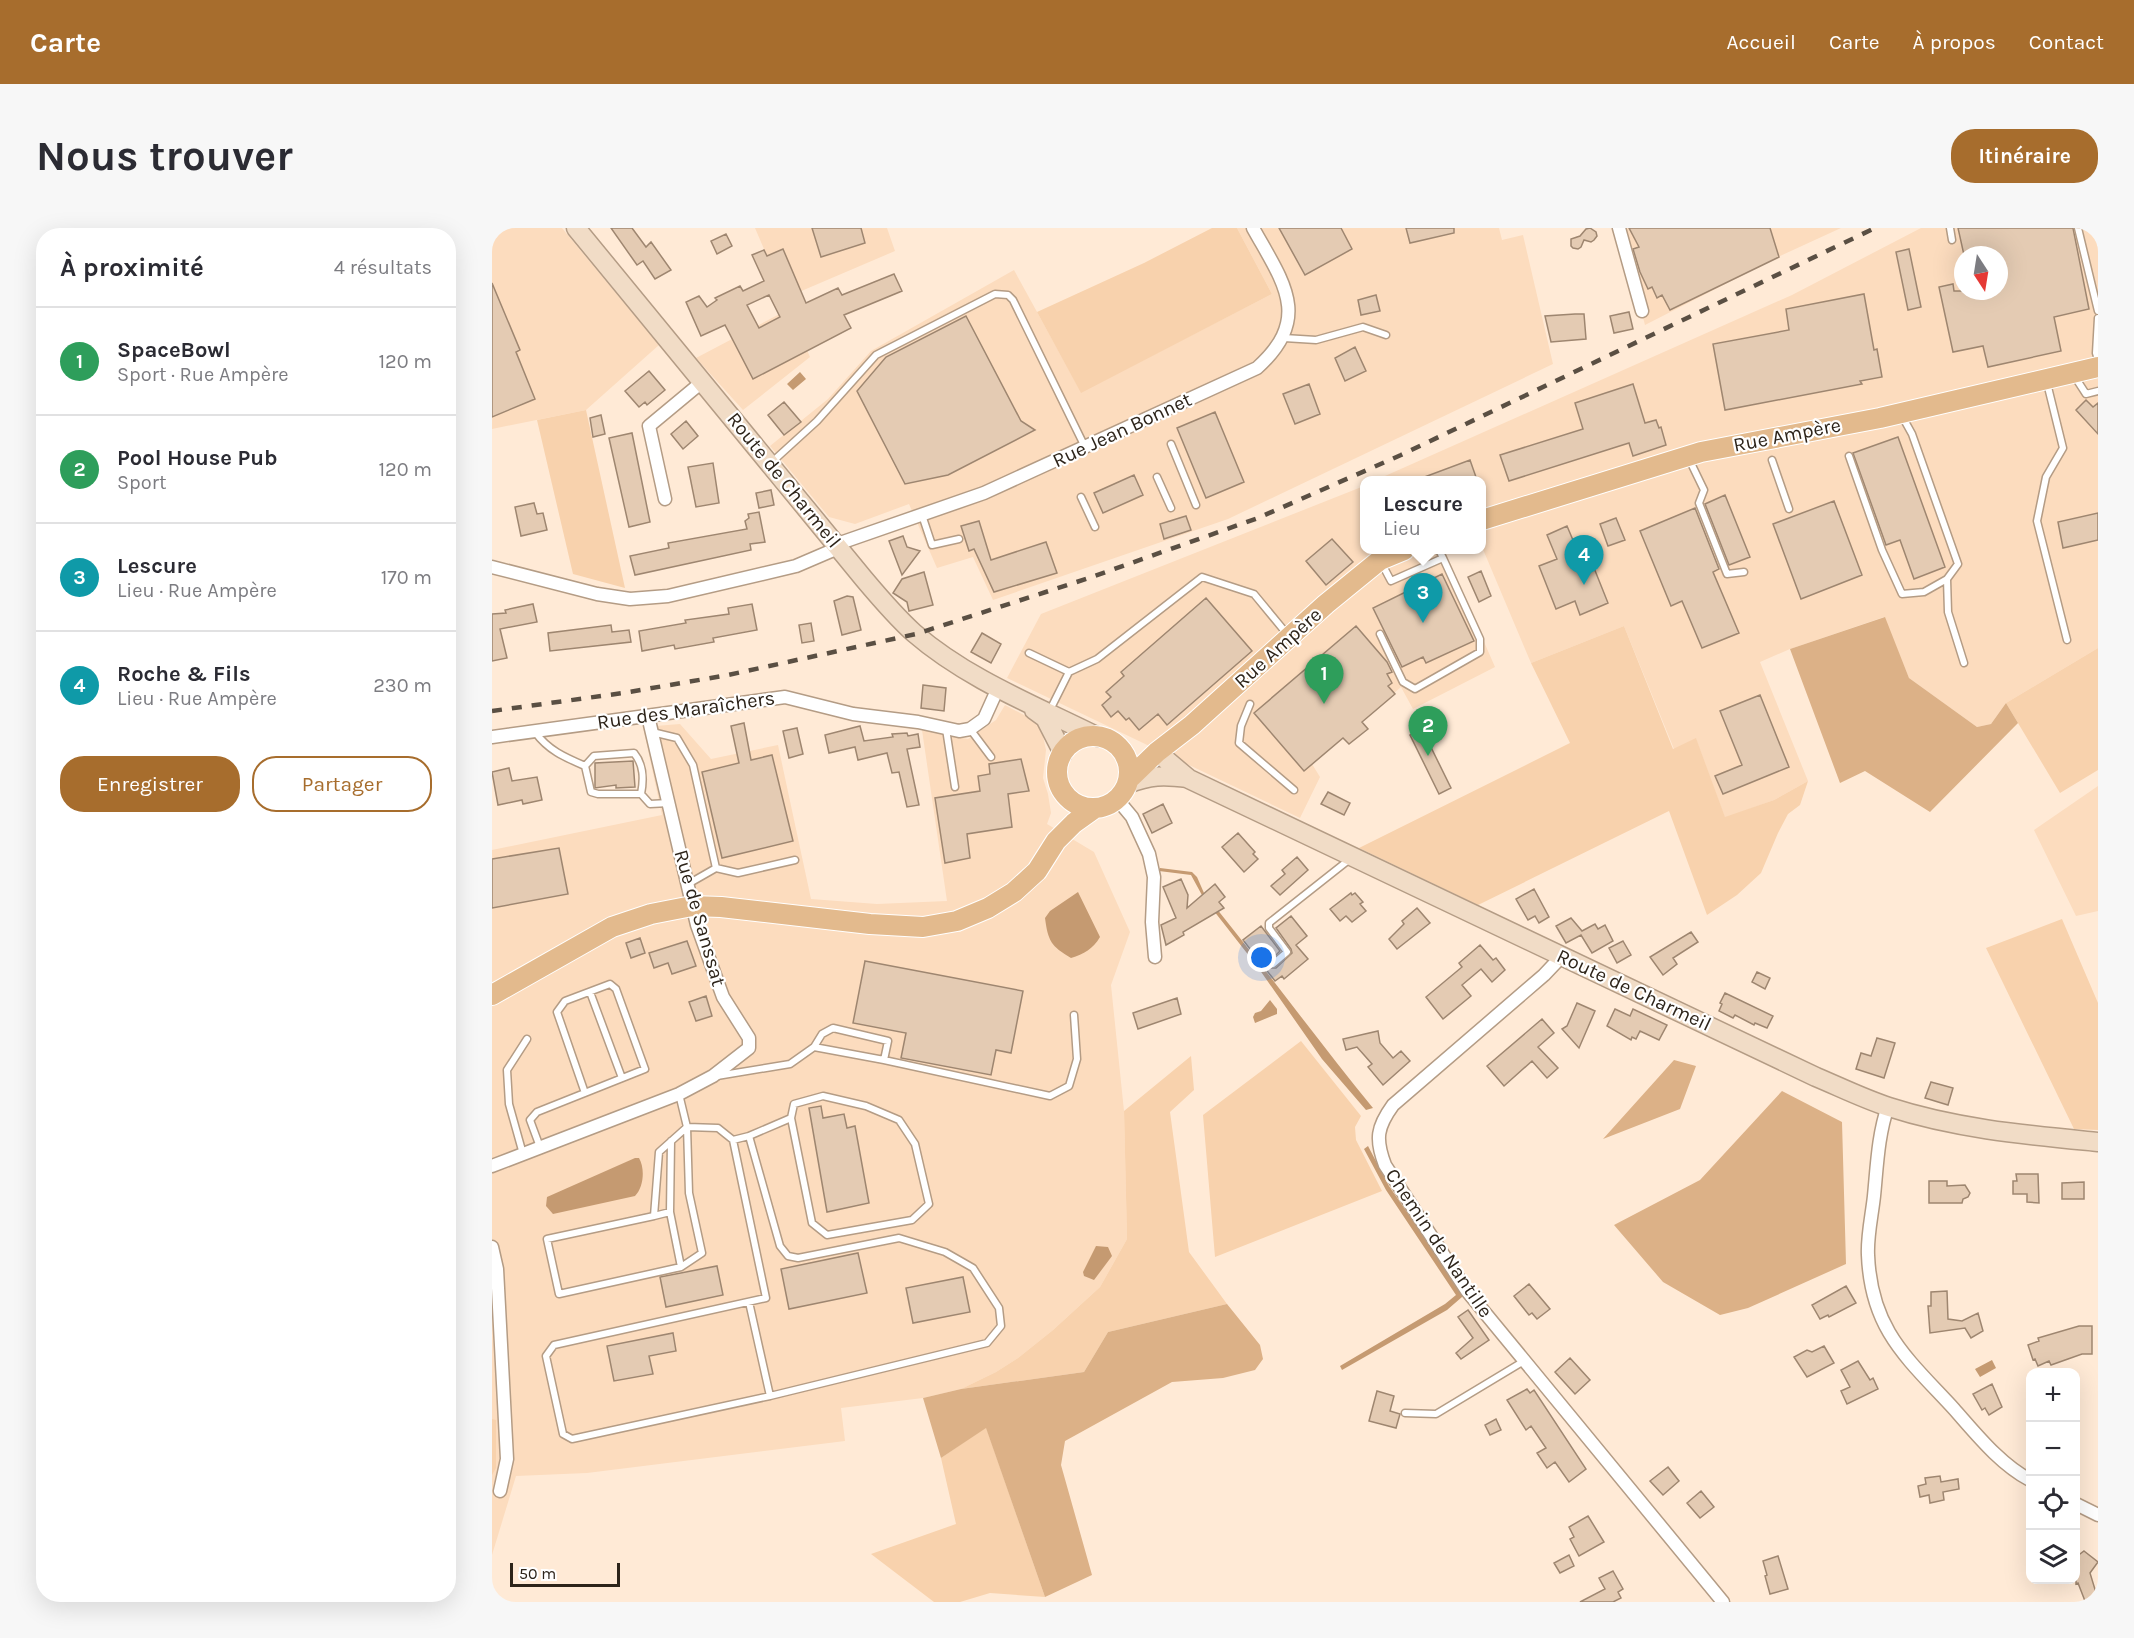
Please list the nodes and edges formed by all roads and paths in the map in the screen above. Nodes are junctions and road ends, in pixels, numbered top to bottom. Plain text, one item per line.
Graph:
1 (576, 228) edge
2 (1253, 228) edge
3 (1619, 228) edge
4 (1950, 228) edge
5 (2078, 228) edge
6 (1952, 240) dead end
7 (1642, 311) dead end
8 (2098, 311) edge
9 (2098, 318) edge
10 (1386, 335) dead end
11 (1284, 338) junction
12 (2098, 360) edge
13 (2098, 368) edge
14 (2073, 374) junction
15 (2047, 380) junction
16 (702, 382) junction
17 (2098, 391) edge
18 (1901, 413) junction
19 (1171, 444) dead end
20 (1085, 447) junction
21 (1688, 456) junction
22 (1849, 456) dead end
23 (1772, 460) dead end
24 (770, 463) junction
25 (1157, 477) dead end
26 (1081, 497) dead end
27 (665, 500) dead end
28 (1196, 505) dead end
29 (1171, 508) dead end
30 (1789, 509) dead end
31 (922, 515) junction
32 (1486, 519) edge
33 (1095, 527) dead end
34 (959, 539) dead end
35 (838, 546) junction
36 (1393, 554) edge
37 (1441, 554) edge
38 (1443, 558) junction
39 (1380, 560) junction
40 (492, 567) edge
41 (1744, 572) dead end
42 (1947, 579) junction
43 (1380, 634) dead end
44 (1290, 637) junction
45 (2067, 640) dead end
46 (1029, 653) dead end
47 (1964, 663) dead end
48 (1069, 672) junction
49 (999, 688) junction
50 (1250, 704) dead end
51 (1047, 715) junction
52 (648, 716) junction
53 (946, 729) junction
54 (970, 729) junction
55 (535, 731) junction
56 (652, 732) junction
57 (1183, 732) junction
58 (1098, 736) junction
59 (492, 737) edge
60 (1121, 749) junction
61 (1157, 752) junction
62 (1063, 753) junction
63 (991, 757) dead end
64 (585, 766) junction
65 (1189, 779) junction
66 (955, 787) dead end
67 (1124, 787) junction
68 (1294, 790) dead end
69 (641, 794) junction
70 (1067, 796) junction
71 (669, 803) junction
72 (1095, 808) junction
73 (1056, 841) junction
74 (1353, 856) junction
75 (795, 860) dead end
76 (716, 868) junction
77 (687, 885) junction
78 (692, 906) junction
79 (1562, 956) junction
80 (1155, 957) dead end
81 (1273, 964) dead end
82 (590, 992) junction
83 (492, 995) edge
84 (1074, 1015) dead end
85 (527, 1039) dead end
86 (814, 1047) junction
87 (884, 1060) junction
88 (713, 1076) junction
89 (622, 1078) junction
90 (585, 1093) junction
91 (679, 1095) junction
92 (1888, 1106) junction
93 (791, 1118) junction
94 (687, 1127) junction
95 (749, 1136) junction
96 (733, 1140) junction
97 (671, 1141) junction
98 (2098, 1142) edge
99 (540, 1147) junction
100 (523, 1154) junction
101 (492, 1166) edge
102 (669, 1212) junction
103 (654, 1216) junction
104 (492, 1247) edge
105 (681, 1267) junction
106 (749, 1302) junction
107 (497, 1359) edge
108 (1525, 1360) junction
109 (770, 1396) junction
110 (1405, 1413) dead end
111 (2026, 1477) edge
112 (500, 1491) dead end
113 (2080, 1506) edge
114 (2098, 1515) edge
115 (1723, 1602) edge

1 - 16 main road, Route de Charmeil
2 - 11 street
3 - 7 street
4 - 6 lane
5 - 8 lane
9 - 12 lane
10 - 11 lane
11 - 20 street, Rue Jean Bonnet
13 - 14 main road, Rue Ampère
14 - 15 main road, Rue Ampère
14 - 17 lane
15 - 18 main road, Rue Ampère
15 - 45 lane
16 - 24 main road, Route de Charmeil
16 - 27 street
18 - 21 main road, Rue Ampère
18 - 42 lane
19 - 28 lane
20 - 24 lane
20 - 31 street, Rue Jean Bonnet
21 - 32 main road, Rue Ampère
21 - 41 lane
22 - 42 lane
23 - 30 lane
24 - 35 main road, Route de Charmeil
25 - 29 lane
26 - 33 lane
31 - 34 lane
31 - 35 street, Rue Jean Bonnet
35 - 40 street, Rue Jean Bonnet
35 - 49 main road, Route de Charmeil
36 - 39 main road, Rue Ampère
37 - 38 lane
38 - 39 lane
38 - 43 lane
39 - 44 main road, Rue Ampère
42 - 47 lane
44 - 48 lane
44 - 57 main road, Rue Ampère
46 - 48 lane
48 - 51 lane
49 - 51 main road, Route de Charmeil
49 - 54 street
50 - 68 lane
51 - 58 main road, Route de Charmeil
51 - 62 main road
52 - 53 street, Rue des Maraîchers
52 - 55 street, Rue des Maraîchers
52 - 56 street, Rue de Sanssat
53 - 54 street, Rue des Maraîchers
53 - 66 lane
54 - 63 lane
55 - 59 street, Rue des Maraîchers
55 - 64 lane
56 - 71 street, Rue de Sanssat
56 - 76 lane
57 - 61 main road, Rue Ampère
57 - 65 main road
58 - 60 main road
58 - 62 main road
60 - 61 main road
60 - 67 main road
61 - 65 main road, Route de Charmeil
61 - 67 main road, Rue Ampère
62 - 70 main road
64 - 69 lane
64 - 69 lane
65 - 67 main road, Route de Charmeil
65 - 74 main road, Route de Charmeil
67 - 72 main road
67 - 80 street
69 - 71 lane
70 - 72 main road
70 - 73 main road
71 - 77 street, Rue de Sanssat
72 - 73 main road
73 - 78 main road
74 - 79 main road, Route de Charmeil
74 - 81 lane
75 - 76 lane
76 - 77 lane
77 - 78 street, Rue de Sanssat
78 - 83 main road
78 - 88 street, Rue de Sanssat
79 - 92 main road, Route de Charmeil
79 - 108 street, Chemin de Nantille
82 - 89 lane
82 - 89 lane
82 - 90 lane
84 - 87 lane
85 - 100 lane
86 - 87 lane
86 - 87 lane
86 - 88 lane
88 - 91 street, Rue de Sanssat
89 - 90 lane
90 - 99 lane
91 - 94 lane
91 - 99 street, Rue de Sanssat
92 - 98 main road, Route de Charmeil
92 - 111 street
93 - 93 lane
93 - 95 lane
94 - 96 lane
94 - 97 lane
94 - 105 lane
95 - 96 lane
95 - 109 lane
96 - 106 lane
97 - 102 lane
97 - 103 lane
99 - 100 street, Rue de Sanssat
100 - 101 street, Rue de Sanssat
102 - 103 lane
102 - 105 lane
103 - 105 lane
104 - 107 street
106 - 109 lane
106 - 109 lane
107 - 112 street
108 - 110 lane
108 - 115 street, Chemin de Nantille
113 - 114 street

